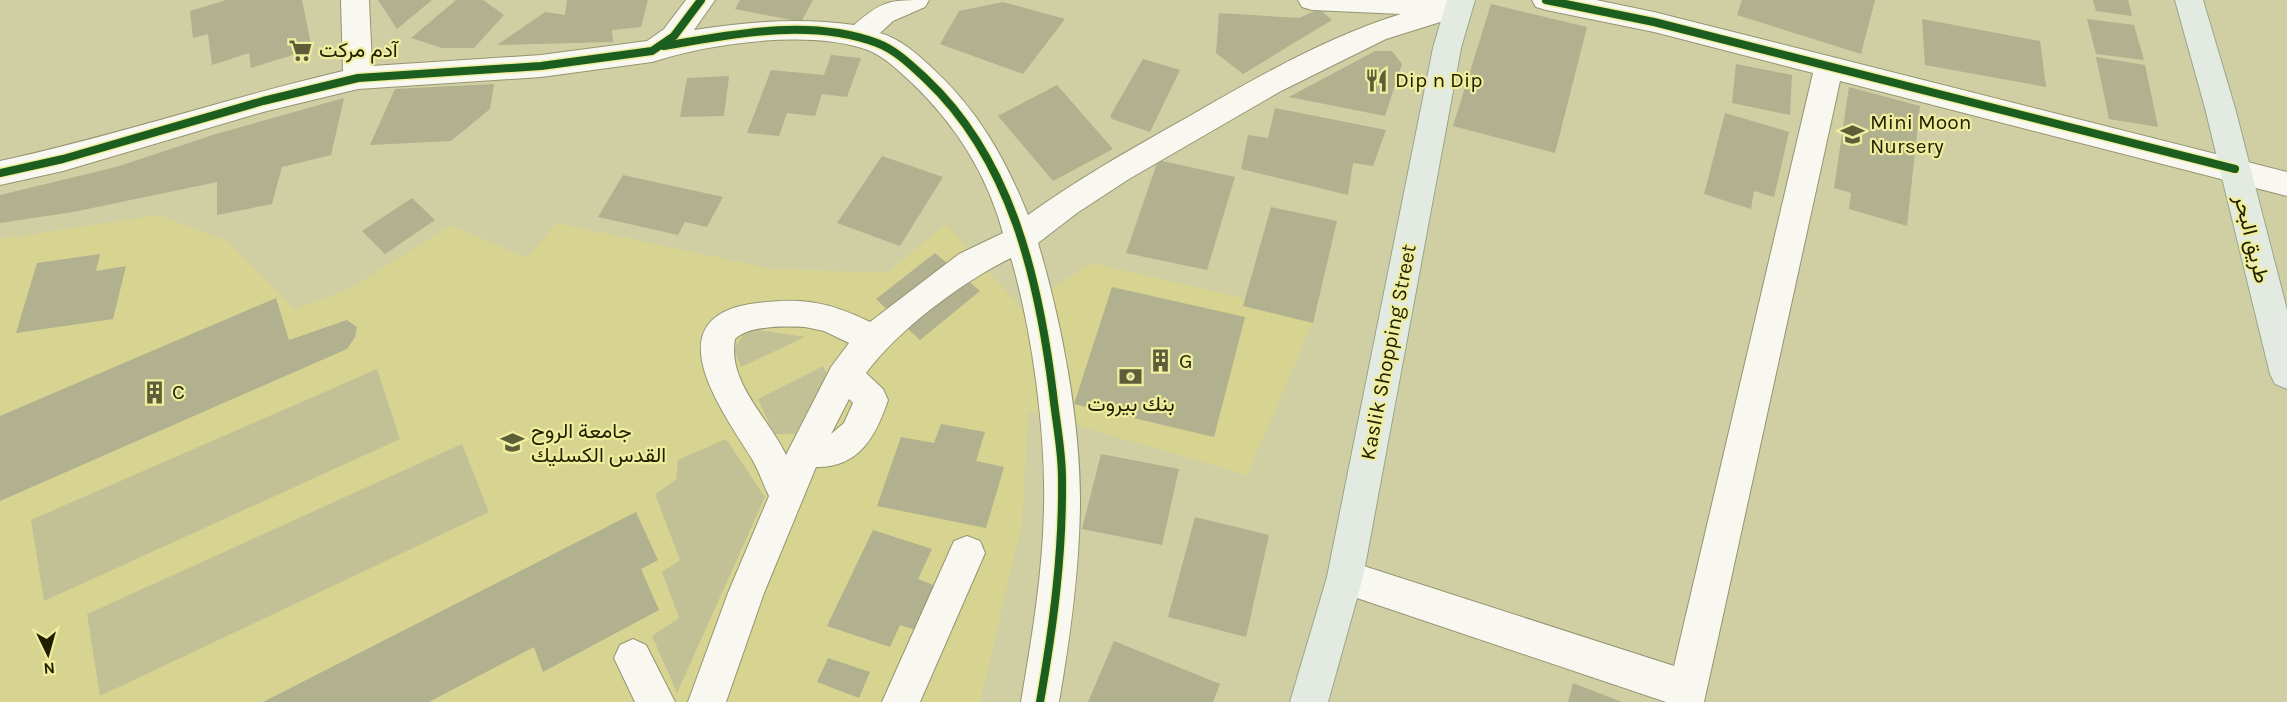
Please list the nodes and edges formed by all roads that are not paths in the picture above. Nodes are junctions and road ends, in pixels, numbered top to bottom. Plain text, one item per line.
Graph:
1 (355, 0) edge
2 (701, 0) edge
3 (915, 0) edge
4 (1312, 0) edge
5 (2189, 0) edge
6 (1564, 2) edge
7 (1460, 3) edge
8 (859, 37) junction
9 (664, 46) junction
10 (1829, 67) junction
11 (358, 78) junction
12 (2235, 169) junction
13 (0, 173) edge
14 (2287, 184) edge
15 (1020, 239) junction
16 (872, 339) junction
17 (2287, 374) edge
18 (786, 496) junction
19 (967, 553) dead end
20 (1345, 577) junction
21 (633, 658) dead end
22 (1686, 696) edge
23 (656, 702) edge
24 (706, 702) edge
25 (901, 702) edge
26 (1040, 702) edge
27 (1309, 702) edge

1 - 11 street
2 - 9 street
3 - 8 street
4 - 7 street
5 - 12 main road, طريق البحر
6 - 10 street
7 - 15 street
7 - 20 main road, Kaslik Shopping Street
8 - 9 street
8 - 15 street
9 - 11 street
10 - 12 street
10 - 22 street
11 - 13 street
12 - 14 street
12 - 17 main road, طريق البحر
15 - 16 street
15 - 26 street
16 - 18 street
16 - 18 street
18 - 24 street
19 - 25 street
20 - 22 street
20 - 27 main road, Kaslik Shopping Street
21 - 23 street

